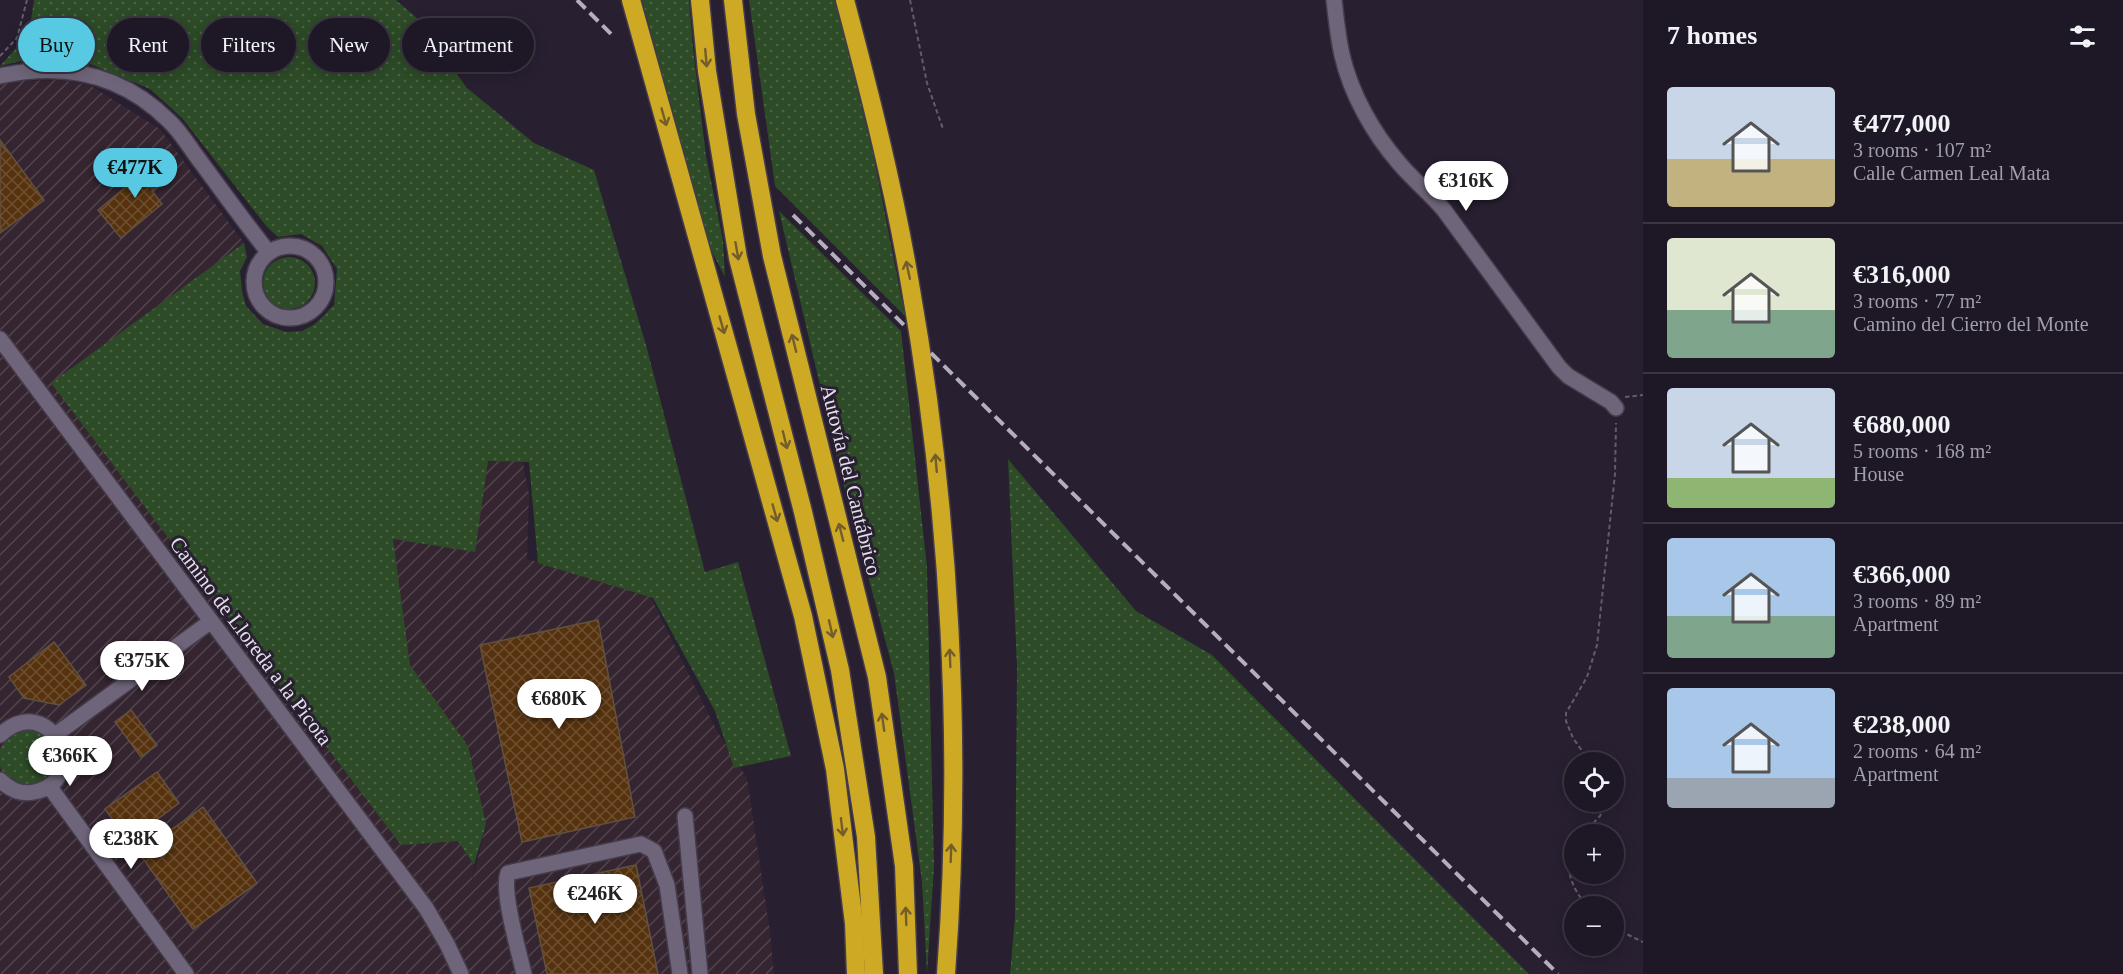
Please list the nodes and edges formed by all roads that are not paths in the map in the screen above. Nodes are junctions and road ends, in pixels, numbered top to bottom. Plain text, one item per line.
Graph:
1 (631, 0) edge
2 (700, 0) edge
3 (734, 0) edge
4 (845, 0) edge
5 (1334, 0) edge
6 (0, 76) edge
7 (269, 253) junction
8 (0, 339) edge
9 (1616, 408) road end
10 (210, 622) junction
11 (3, 727) edge
12 (55, 735) junction
13 (0, 780) edge
14 (49, 786) junction
15 (685, 816) dead end
16 (186, 974) edge
17 (461, 974) edge
18 (524, 974) edge
19 (680, 974) edge
20 (700, 974) edge
21 (856, 974) edge
22 (874, 974) edge
23 (908, 974) edge
24 (946, 974) edge

1 -> 21 highway
2 -> 22 highway
23 -> 3 highway, Autovía del Cantábrico
24 -> 4 highway
5 - 9 street
6 - 7 street
7 - 7 street
8 - 10 street, Camino de Lloreda a la Picota
10 - 12 street
10 - 17 street, Camino de Lloreda a la Picota
11 - 12 street
12 - 14 street
13 - 14 street
14 - 16 street
15 - 20 street
18 - 19 street

